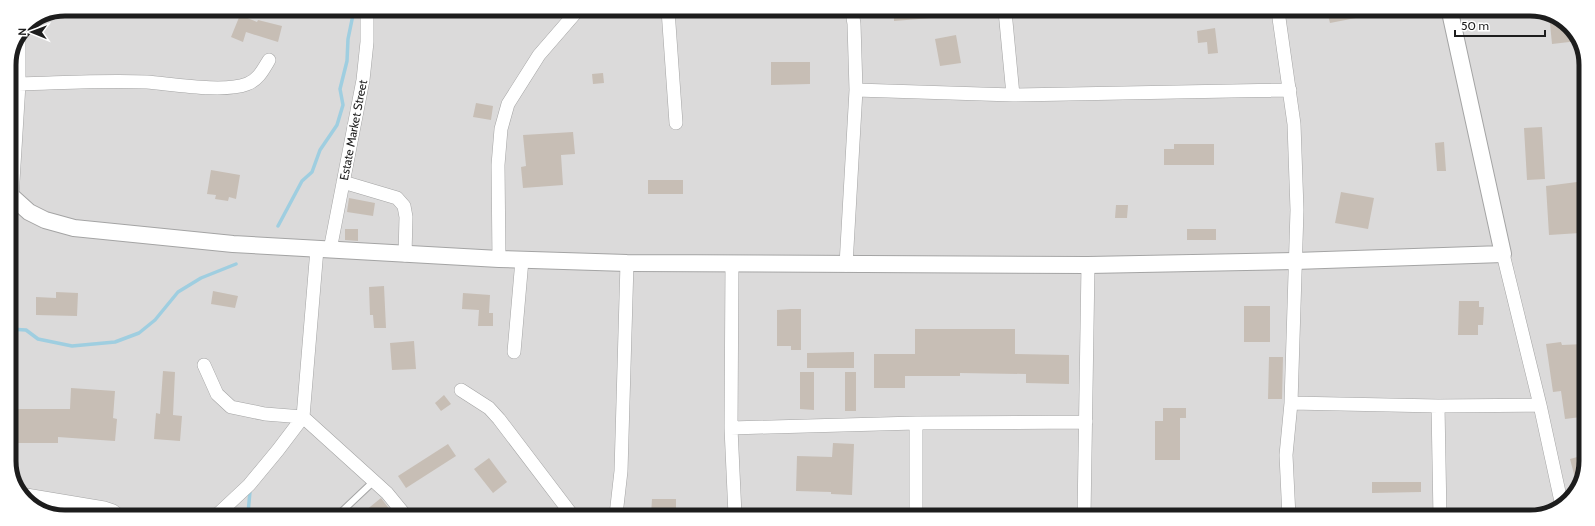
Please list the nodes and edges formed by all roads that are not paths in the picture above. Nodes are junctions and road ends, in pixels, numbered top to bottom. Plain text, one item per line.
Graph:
1 (367, 16) edge
2 (573, 16) edge
3 (668, 16) edge
4 (853, 16) edge
5 (1005, 16) edge
6 (1279, 16) edge
7 (1451, 16) edge
8 (19, 50) edge
9 (269, 60) dead end
10 (18, 84) junction
11 (856, 90) junction
12 (1290, 90) junction
13 (1013, 95) junction
14 (16, 116) edge
15 (676, 123) dead end
16 (343, 182) junction
17 (16, 200) edge
18 (323, 249) junction
19 (1503, 254) junction
20 (405, 255) junction
21 (499, 259) junction
22 (522, 260) junction
23 (1295, 261) junction
24 (627, 263) junction
25 (732, 263) junction
26 (846, 265) junction
27 (1088, 265) junction
28 (514, 352) dead end
29 (204, 365) dead end
30 (461, 390) dead end
31 (1291, 403) junction
32 (1540, 405) junction
33 (1438, 406) junction
34 (303, 417) junction
35 (1086, 422) junction
36 (916, 423) junction
37 (731, 428) junction
38 (374, 481) junction
39 (30, 496) edge
40 (1561, 499) edge
41 (99, 510) edge
42 (222, 510) edge
43 (343, 510) edge
44 (401, 510) edge
45 (568, 510) edge
46 (617, 510) edge
47 (735, 510) edge
48 (916, 510) edge
49 (1084, 510) edge
50 (1289, 510) edge
51 (1440, 510) edge

1 - 16 street, Estate Market Street
2 - 21 street
3 - 15 street
4 - 11 street
5 - 13 street
6 - 12 street
7 - 19 street
8 - 10 street
9 - 10 street
10 - 14 street
11 - 13 street
11 - 26 street
12 - 13 street
12 - 23 street
16 - 18 street, Estate Market Street
16 - 20 street
17 - 18 street
18 - 20 street
18 - 34 street, Estate Market Street
19 - 23 street
19 - 32 street
20 - 21 street
21 - 22 street
22 - 24 street
22 - 28 street
23 - 27 street
23 - 31 street
24 - 25 street
24 - 46 street
25 - 26 street
25 - 37 street
26 - 27 street
27 - 35 street
29 - 34 street
30 - 45 street
31 - 33 street
31 - 50 street
32 - 33 street
32 - 40 street
33 - 51 street
34 - 38 street
34 - 42 street
35 - 36 street
35 - 49 street
36 - 37 street
36 - 48 street
37 - 47 street
38 - 43 lane
38 - 44 street
39 - 41 street

